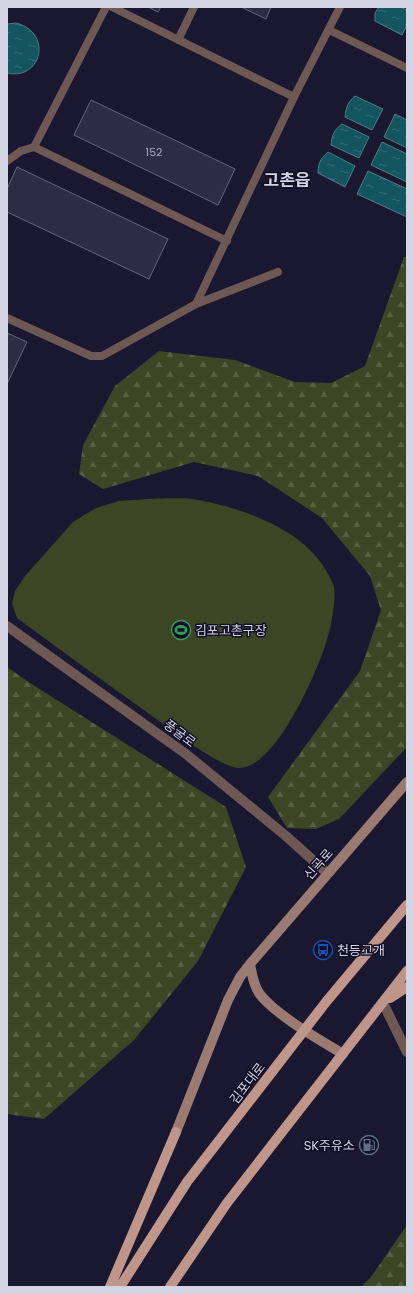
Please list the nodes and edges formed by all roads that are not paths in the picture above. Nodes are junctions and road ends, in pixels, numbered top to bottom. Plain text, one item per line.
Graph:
1 (106, 7) edge
2 (112, 7) edge
3 (194, 7) edge
4 (340, 7) edge
5 (329, 30) junction
6 (178, 40) junction
7 (407, 68) edge
8 (294, 97) junction
9 (34, 147) junction
10 (7, 161) edge
11 (227, 241) junction
12 (278, 272) dead end
13 (196, 304) junction
14 (7, 318) edge
15 (7, 626) edge
16 (407, 782) edge
17 (327, 873) junction
18 (407, 905) edge
19 (250, 964) junction
20 (407, 971) edge
21 (407, 987) edge
22 (383, 1003) junction
23 (304, 1030) junction
24 (407, 1052) edge
25 (343, 1054) junction
26 (176, 1132) joint
27 (110, 1287) edge
28 (120, 1287) edge
29 (170, 1287) edge

1 - 9 lane
2 - 6 lane
3 - 6 lane
4 - 5 lane
5 - 7 lane
5 - 8 lane
6 - 8 lane
8 - 11 lane
9 - 10 lane
9 - 11 lane
11 - 13 lane
12 - 13 lane
13 - 14 lane
15 - 17 street, 풍굴로
16 - 17 street, 신곡로
17 - 19 street, 신곡로
18 - 23 main road, 김포대로
19 - 23 street
19 - 26 street, 신곡로
20 - 22 main road
21 - 22 main road
22 - 24 street
22 - 25 main road
23 - 25 street
23 - 28 main road, 김포대로
25 - 29 main road
26 - 27 main road

